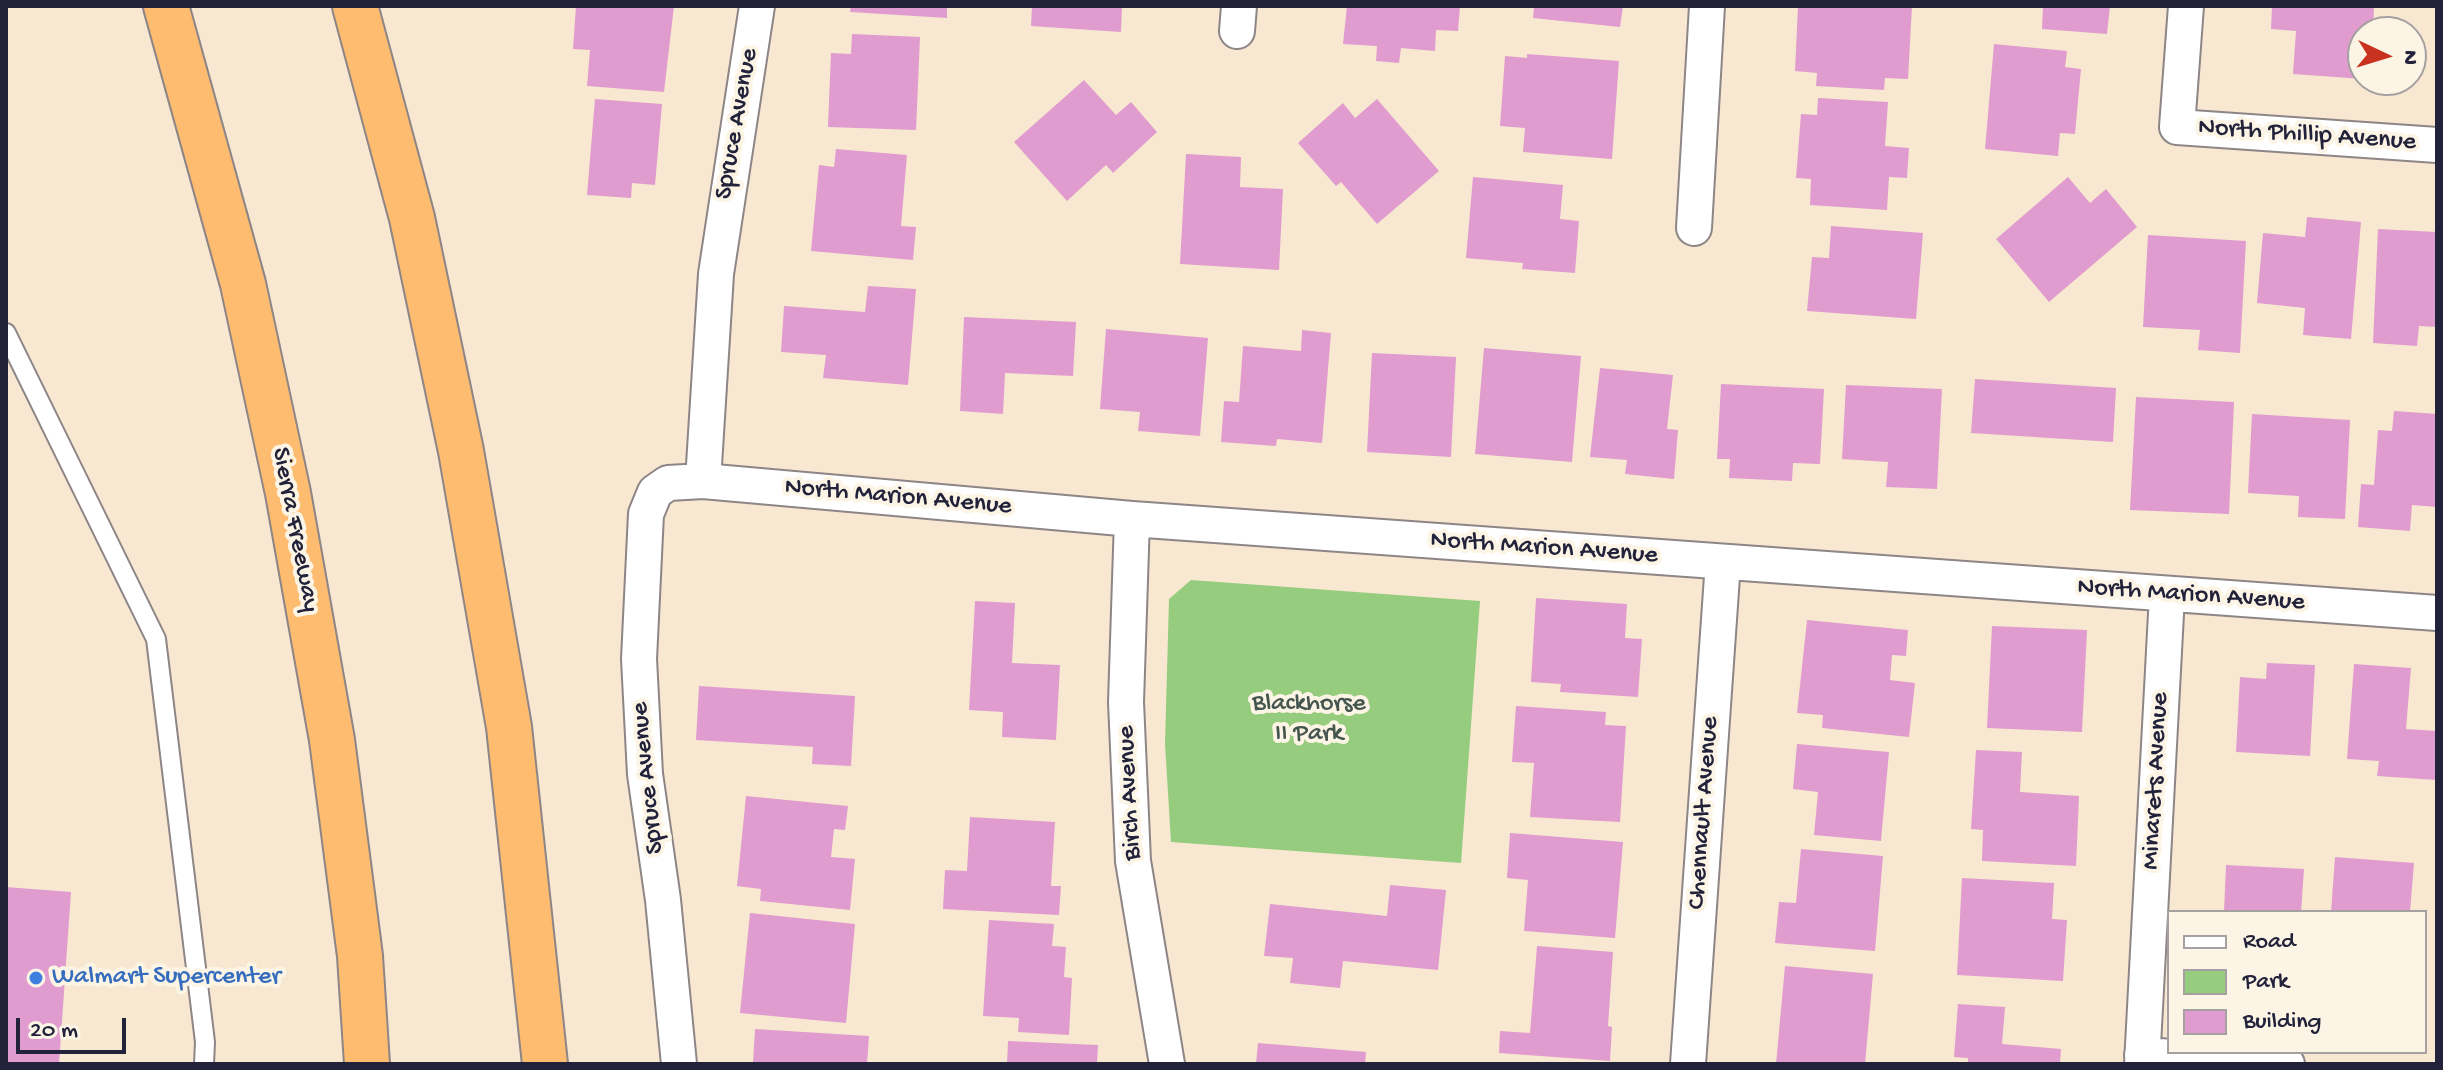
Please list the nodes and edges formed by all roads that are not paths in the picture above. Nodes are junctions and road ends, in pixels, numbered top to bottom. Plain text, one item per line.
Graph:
1 (166, 6) edge
2 (355, 6) edge
3 (757, 6) edge
4 (1707, 6) edge
5 (2186, 6) edge
6 (2437, 145) edge
7 (1694, 228) dead end
8 (6, 333) edge
9 (703, 481) junction
10 (655, 492) joint
11 (1132, 519) junction
12 (1723, 562) junction
13 (2167, 595) junction
14 (2437, 613) edge
15 (2142, 1060) edge
16 (204, 1064) edge
17 (367, 1064) edge
18 (545, 1064) edge
19 (679, 1064) edge
20 (1167, 1064) edge
21 (1688, 1064) edge
22 (2287, 1064) edge

1 - 17 highway, Sierra Freeway
2 - 18 highway
3 - 9 street, Spruce Avenue
4 - 7 street
5 - 6 street, North Phillip Avenue
8 - 16 lane
9 - 10 street, North Marion Avenue
9 - 11 street, North Marion Avenue
10 - 19 street, Spruce Avenue
11 - 12 street, North Marion Avenue
11 - 20 street, Birch Avenue
12 - 13 street, North Marion Avenue
12 - 21 street, Chennault Avenue
13 - 14 street, North Marion Avenue
13 - 15 street, Minarets Avenue
15 - 22 street

